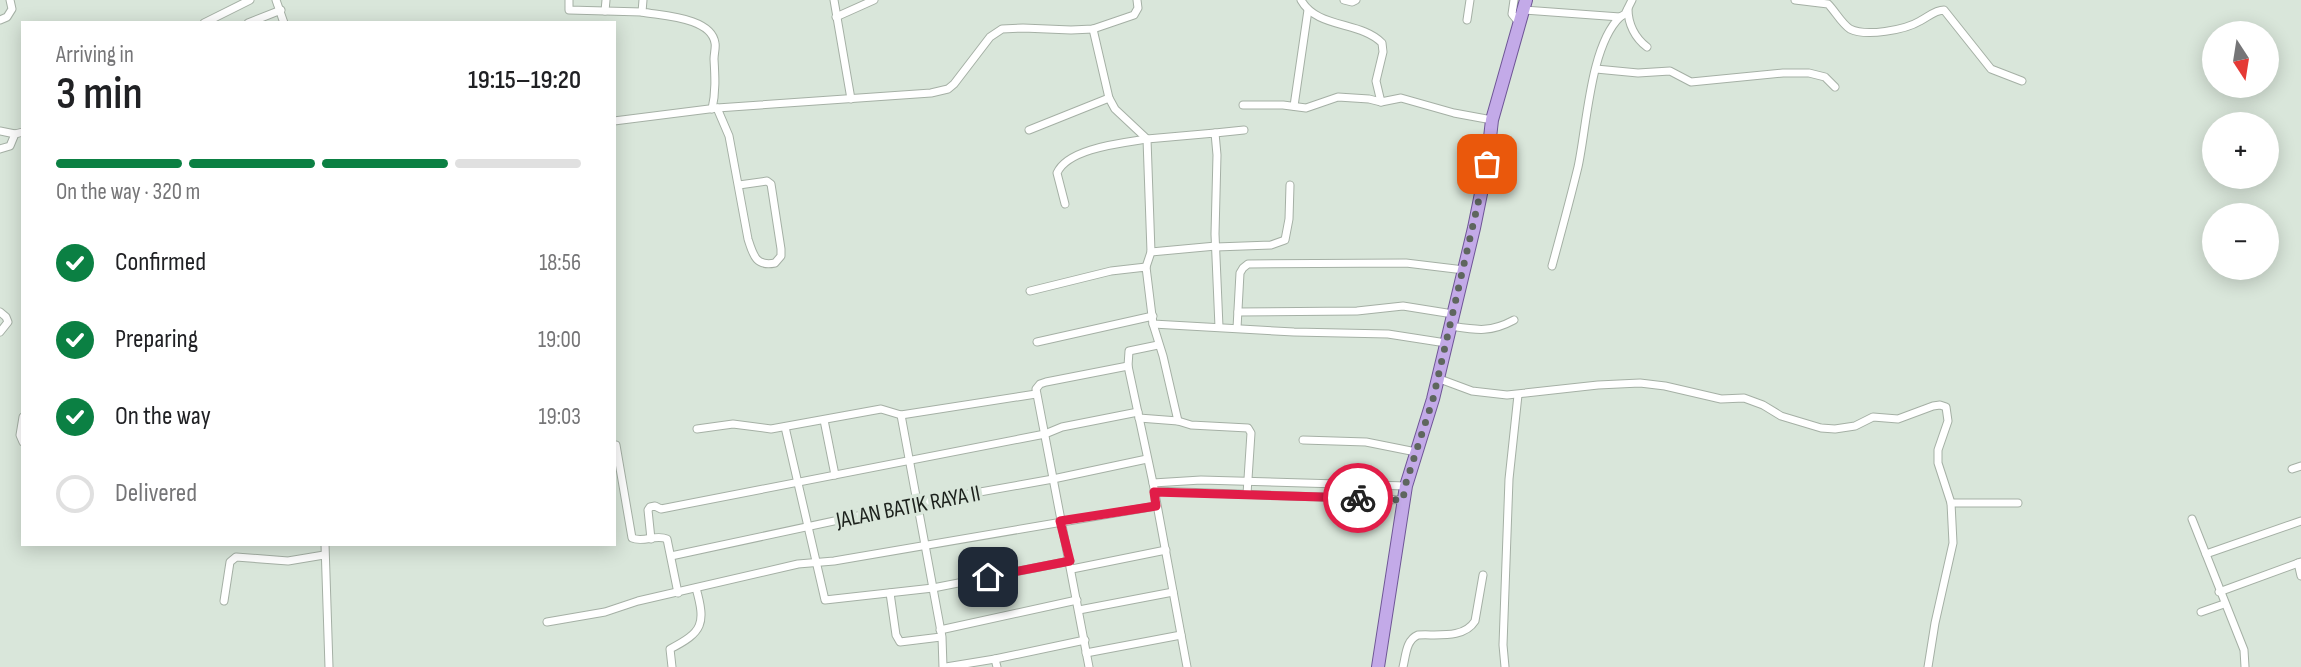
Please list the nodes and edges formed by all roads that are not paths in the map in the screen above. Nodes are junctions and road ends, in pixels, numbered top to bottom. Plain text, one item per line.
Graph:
1 (10, 0) edge
2 (250, 0) edge
3 (276, 0) edge
4 (569, 0) edge
5 (606, 0) edge
6 (643, 0) edge
7 (834, 0) edge
8 (874, 0) edge
9 (1137, 0) edge
10 (1301, 0) edge
11 (1344, 0) edge
12 (1356, 0) edge
13 (1470, 0) edge
14 (1514, 0) edge
15 (1632, 0) edge
16 (1795, 0) edge
17 (1525, 5) edge
18 (1628, 9) junction
19 (281, 10) junction
20 (1308, 10) junction
21 (605, 11) junction
22 (642, 12) junction
23 (836, 17) junction
24 (1620, 18) junction
25 (0, 20) edge
26 (1467, 20) dead end
27 (208, 21) edge
28 (253, 21) edge
29 (284, 21) edge
30 (1520, 24) junction
31 (1093, 29) junction
32 (1647, 47) dead end
33 (1596, 69) junction
34 (2022, 81) dead end
35 (1835, 87) dead end
36 (1109, 98) junction
37 (850, 99) junction
38 (1381, 102) junction
39 (1243, 105) dead end
40 (1294, 106) junction
41 (715, 108) junction
42 (1492, 120) junction
43 (616, 121) edge
44 (1029, 130) dead end
45 (1244, 130) dead end
46 (0, 131) edge
47 (19, 133) edge
48 (1215, 133) junction
49 (1147, 139) junction
50 (0, 149) edge
51 (739, 185) junction
52 (1290, 185) dead end
53 (1065, 204) dead end
54 (1216, 247) junction
55 (1151, 252) junction
56 (1552, 266) dead end
57 (1146, 267) junction
58 (1464, 270) junction
59 (1030, 291) dead end
60 (0, 312) edge
61 (1238, 312) junction
62 (1153, 320) junction
63 (1451, 320) junction
64 (1514, 320) dead end
65 (1219, 327) junction
66 (1237, 328) junction
67 (0, 332) edge
68 (1037, 342) dead end
69 (1446, 343) junction
70 (1158, 345) junction
71 (1128, 366) junction
72 (1437, 379) junction
73 (1036, 394) junction
74 (1518, 395) junction
75 (901, 415) junction
76 (1139, 415) junction
77 (824, 420) junction
78 (1178, 421) junction
79 (785, 427) junction
80 (697, 429) dead end
81 (1045, 433) junction
82 (1303, 440) dead end
83 (616, 451) edge
84 (1416, 452) junction
85 (1147, 459) junction
86 (910, 460) junction
87 (2301, 466) edge
88 (2292, 469) dead end
89 (835, 475) junction
90 (1053, 479) junction
91 (1201, 480) junction
92 (1248, 481) junction
93 (1153, 482) junction
94 (797, 483) junction
95 (1308, 483) junction
96 (1405, 486) junction
97 (1154, 492) junction
98 (1201, 493) junction
99 (1247, 494) junction
100 (1307, 496) junction
101 (1403, 500) junction
102 (919, 503) junction
103 (1951, 503) junction
104 (2018, 503) dead end
105 (1156, 506) junction
106 (2192, 519) dead end
107 (1060, 521) junction
108 (2301, 522) edge
109 (808, 527) junction
110 (651, 538) junction
111 (926, 544) junction
112 (325, 546) edge
113 (1166, 550) junction
114 (2206, 554) junction
115 (324, 555) junction
116 (671, 556) junction
117 (2300, 562) edge
118 (814, 563) junction
119 (1071, 565) junction
120 (1483, 575) dead end
121 (2301, 576) edge
122 (696, 588) junction
123 (933, 588) junction
124 (1173, 592) junction
125 (2219, 592) junction
126 (678, 593) junction
127 (890, 593) junction
128 (1077, 600) junction
129 (224, 601) dead end
130 (2224, 604) junction
131 (1079, 610) junction
132 (2202, 612) dead end
133 (547, 622) dead end
134 (940, 634) junction
135 (1181, 635) junction
136 (1085, 640) junction
137 (1086, 653) junction
138 (996, 663) edge
139 (329, 667) edge
140 (672, 667) edge
141 (944, 667) edge
142 (1089, 667) edge
143 (1187, 667) edge
144 (1378, 667) edge
145 (1403, 667) edge
146 (1505, 667) edge
147 (1928, 667) edge
148 (2245, 667) edge

1 - 25 street
2 - 27 street
3 - 19 street
4 - 21 street
5 - 21 street
6 - 22 street
7 - 23 street
8 - 23 street
9 - 31 street
10 - 20 street
11 - 12 street
13 - 26 street
14 - 30 street
15 - 18 street
16 - 34 street
17 - 24 street
17 - 30 main road
18 - 24 street
18 - 32 street
19 - 28 street
19 - 29 street
20 - 38 street
20 - 40 street
21 - 22 street
22 - 41 street
23 - 37 street
24 - 33 street
30 - 42 main road
31 - 36 street
31 - 37 street
33 - 35 street
33 - 56 street
36 - 44 street
36 - 49 street
37 - 41 street
38 - 40 street
38 - 42 street
39 - 40 street
41 - 43 street
41 - 51 street
42 - 58 main road
45 - 48 street
46 - 47 street
47 - 50 street
48 - 49 street
48 - 54 street
49 - 53 street
49 - 55 street
51 - 51 street
52 - 54 street
54 - 55 street
54 - 65 street
55 - 57 street
57 - 59 street
57 - 62 street
58 - 61 street
58 - 63 main road
60 - 67 street
61 - 63 street
61 - 66 street
62 - 65 street
62 - 68 street
62 - 70 street
63 - 64 street
63 - 69 main road
65 - 66 street
66 - 69 street
69 - 72 main road
70 - 71 street
70 - 78 street
71 - 73 street
71 - 76 street
72 - 74 street
72 - 84 main road
73 - 75 street
73 - 81 street
74 - 103 street
74 - 146 street
75 - 77 street
75 - 86 street
76 - 78 street
76 - 81 street
76 - 85 street
77 - 79 street
77 - 89 street
78 - 92 street
79 - 80 street
79 - 94 street
81 - 86 street
81 - 90 street
82 - 84 street
83 - 110 street
84 - 96 main road
85 - 90 street, JALAN BATIK RAYA II
85 - 93 street
86 - 89 street
86 - 102 street
87 - 88 street
89 - 94 street
90 - 102 street, JALAN BATIK RAYA II
90 - 107 street
91 - 92 street
91 - 93 street
91 - 98 street
92 - 95 street
92 - 99 street
93 - 97 street
94 - 109 street
94 - 110 street
95 - 96 street
95 - 100 street
96 - 101 main road
97 - 98 street
97 - 105 street
98 - 99 street
99 - 100 street
100 - 101 street
101 - 144 main road
102 - 109 street, JALAN BATIK RAYA II
102 - 111 street
103 - 104 street
103 - 147 street
105 - 107 street
105 - 113 street
106 - 114 street
107 - 111 street
107 - 119 street
108 - 114 street
109 - 116 street, JALAN BATIK RAYA II
109 - 118 street
110 - 116 street
111 - 118 street
111 - 123 street
112 - 115 street
113 - 119 street
113 - 124 street
114 - 125 street
115 - 129 street
115 - 139 street
116 - 126 street
117 - 121 street
117 - 125 street
118 - 122 street
118 - 127 street
119 - 123 street
119 - 128 street
120 - 145 street
122 - 126 street
122 - 140 street
123 - 127 street
123 - 134 street
124 - 131 street
124 - 135 street
125 - 130 street
126 - 133 street
127 - 134 street
128 - 131 street
128 - 134 street
130 - 132 street
130 - 148 street
131 - 136 street
134 - 141 street
135 - 137 street
135 - 143 street
136 - 137 street
136 - 138 street
137 - 142 street
138 - 141 street

